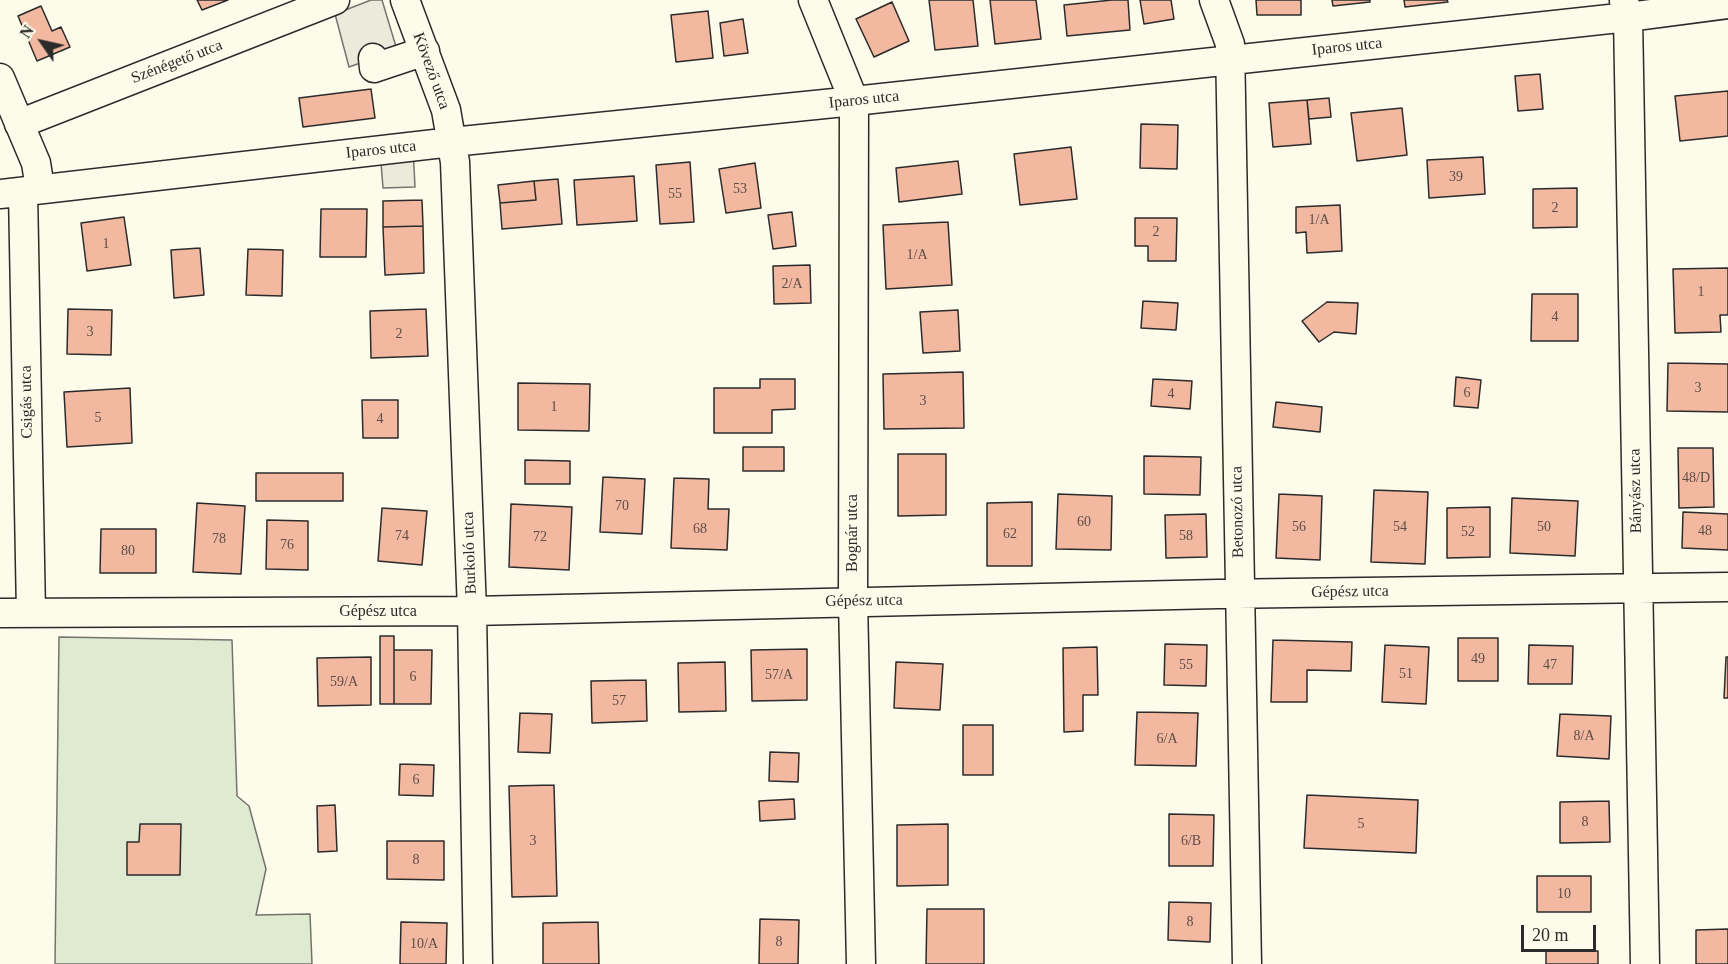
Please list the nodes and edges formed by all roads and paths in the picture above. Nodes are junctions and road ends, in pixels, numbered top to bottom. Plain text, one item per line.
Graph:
1 (335, 0) edge
2 (405, 0) edge
3 (813, 0) edge
4 (1214, 0) edge
5 (1728, 4) edge
6 (1626, 9) edge
7 (425, 51) junction
8 (373, 58) dead end
9 (1230, 59) junction
10 (0, 78) edge
11 (854, 101) junction
12 (19, 124) junction
13 (452, 142) junction
14 (21, 191) edge
15 (1638, 588) junction
16 (1728, 588) edge
17 (1239, 594) junction
18 (853, 601) junction
19 (472, 611) junction
20 (0, 613) edge
21 (31, 613) junction
22 (478, 964) edge
23 (861, 964) edge
24 (1247, 964) edge
25 (1645, 964) edge

1 - 12 street, Szénégető utca
2 - 7 street, Kövező utca
3 - 11 street
4 - 9 street, Betonozó utca
5 - 6 street, Iparos utca
6 - 9 street, Iparos utca
6 - 15 street, Bányász utca
7 - 8 street
7 - 13 street, Kövező utca
9 - 11 street, Iparos utca
9 - 17 street, Betonozó utca
10 - 12 street, Csigás utca
11 - 13 street, Iparos utca
11 - 18 street, Bognár utca
12 - 14 street, Csigás utca
13 - 14 street, Iparos utca
13 - 19 street, Burkoló utca
14 - 21 street, Csigás utca
15 - 16 street, Gépész utca
15 - 17 street, Gépész utca
15 - 25 street, Bányász utca
17 - 18 street, Gépész utca
17 - 24 street, Betonozó utca
18 - 19 street, Gépész utca
18 - 23 street, Bognár utca
19 - 21 street, Gépész utca
19 - 22 street, Burkoló utca
20 - 21 street, Gépész utca

